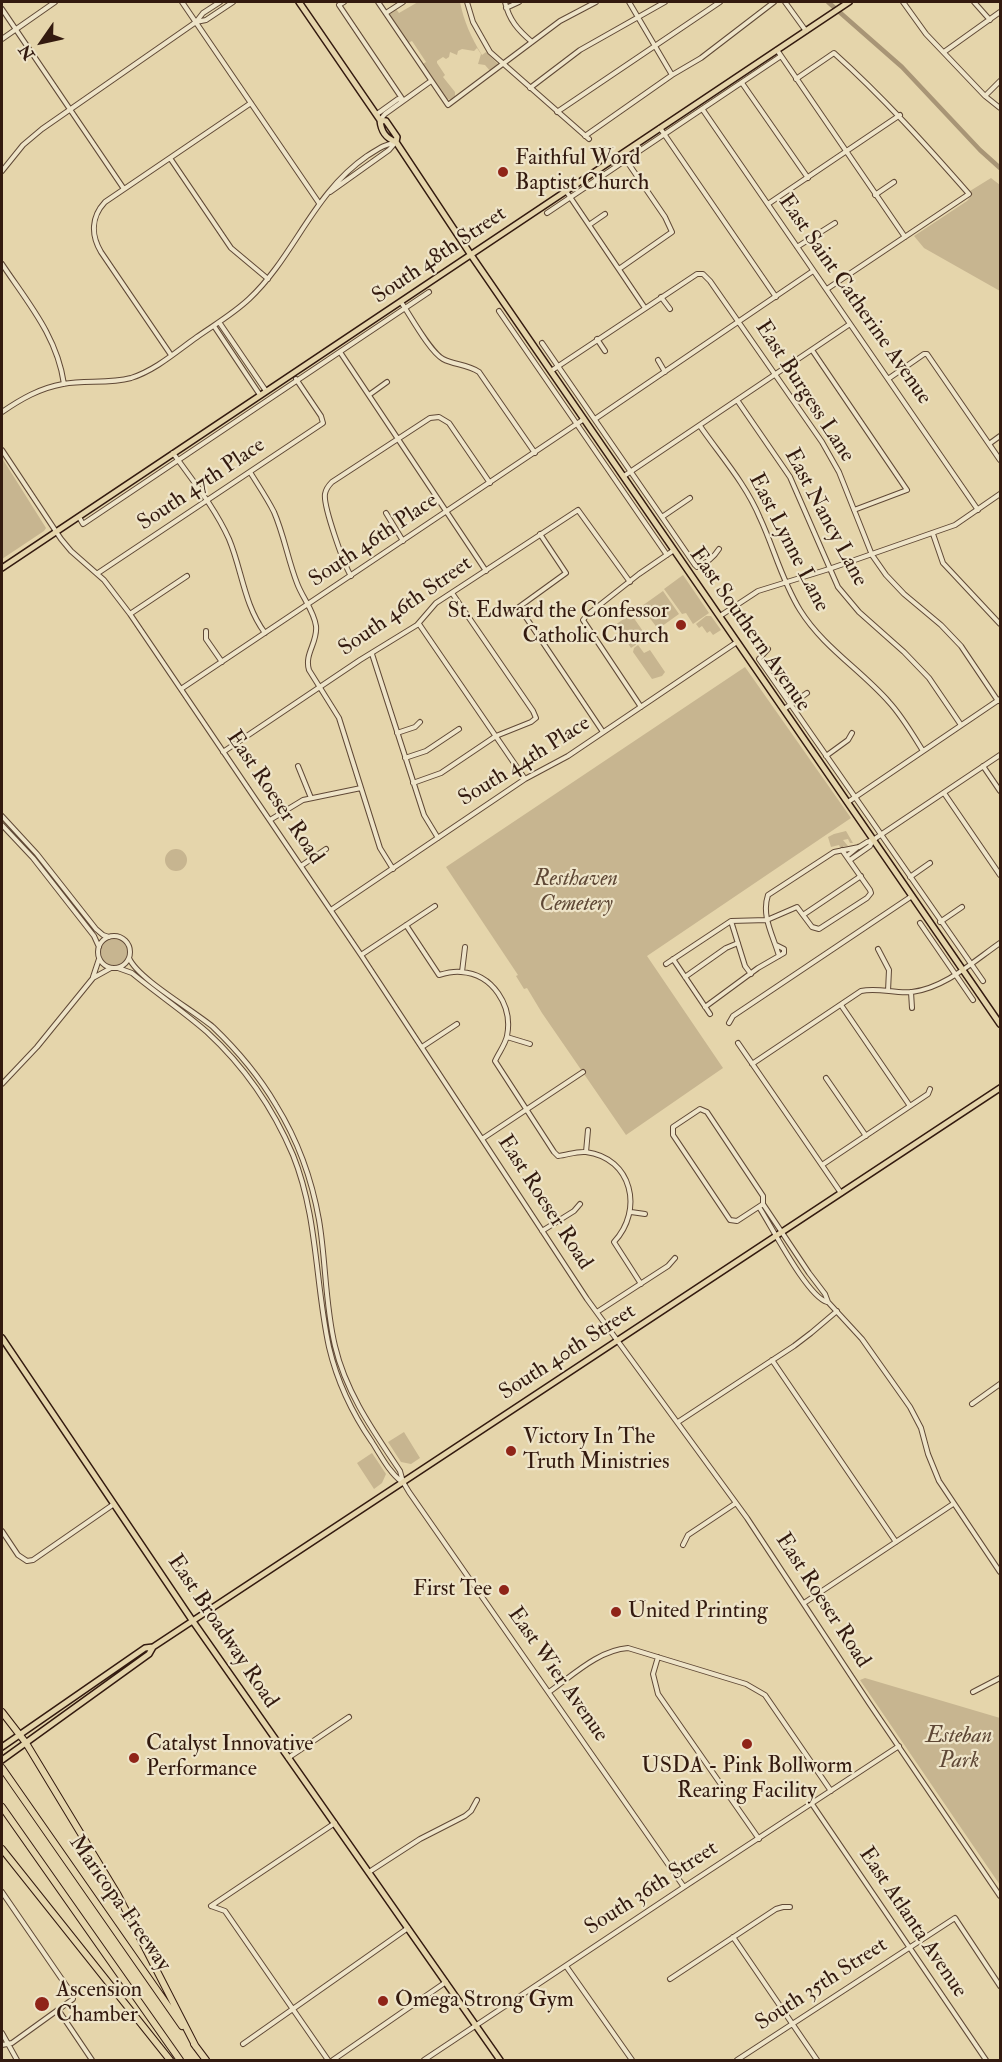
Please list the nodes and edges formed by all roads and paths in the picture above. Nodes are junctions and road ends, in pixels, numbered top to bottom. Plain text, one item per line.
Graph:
1 (55, 2) edge
2 (182, 2) edge
3 (220, 2) edge
4 (233, 2) edge
5 (299, 2) edge
6 (344, 2) edge
7 (378, 2) edge
8 (403, 2) edge
9 (467, 2) edge
10 (505, 2) edge
11 (519, 2) edge
12 (596, 2) edge
13 (629, 2) edge
14 (665, 2) edge
15 (720, 2) edge
16 (774, 2) edge
17 (785, 2) edge
18 (849, 2) edge
19 (903, 2) edge
20 (974, 2) edge
21 (506, 8) junction
22 (2, 9) edge
23 (1000, 12) edge
24 (386, 14) junction
25 (639, 18) junction
26 (990, 20) junction
27 (196, 22) junction
28 (15, 29) junction
29 (806, 31) junction
30 (2, 39) edge
31 (532, 42) junction
32 (655, 45) junction
33 (777, 50) junction
34 (944, 52) junction
35 (781, 56) junction
36 (504, 64) junction
37 (672, 75) junction
38 (796, 79) junction
39 (431, 81) junction
40 (1000, 81) edge
41 (742, 83) junction
42 (530, 88) junction
43 (985, 96) junction
44 (403, 100) junction
45 (251, 103) junction
46 (1000, 108) edge
47 (70, 109) junction
48 (391, 109) junction
49 (703, 110) junction
50 (557, 112) junction
51 (900, 116) junction
52 (378, 117) junction
53 (388, 124) junction
54 (660, 128) junction
55 (664, 135) junction
56 (396, 142) junction
57 (846, 152) junction
58 (170, 158) junction
59 (626, 160) junction
60 (2, 171) edge
61 (808, 178) junction
62 (894, 182) dead end
63 (124, 189) junction
64 (566, 191) junction
65 (875, 195) junction
66 (570, 198) junction
67 (320, 203) junction
68 (768, 204) junction
69 (547, 213) dead end
70 (605, 214) dead end
71 (835, 222) dead end
72 (589, 225) junction
73 (905, 237) junction
74 (797, 247) junction
75 (471, 255) junction
76 (2, 264) edge
77 (619, 268) junction
78 (813, 271) junction
79 (268, 279) junction
80 (827, 289) junction
81 (429, 292) dead end
82 (661, 297) junction
83 (776, 297) junction
84 (401, 302) junction
85 (645, 308) junction
86 (405, 309) junction
87 (670, 309) dead end
88 (499, 311) dead end
89 (219, 322) junction
90 (738, 322) junction
91 (850, 324) junction
92 (214, 326) junction
93 (597, 339) junction
94 (542, 343) dead end
95 (812, 350) junction
96 (605, 351) dead end
97 (340, 352) junction
98 (171, 356) junction
99 (658, 360) dead end
100 (558, 366) junction
101 (551, 371) junction
102 (665, 372) junction
103 (292, 374) junction
104 (774, 375) junction
105 (888, 379) junction
106 (297, 380) junction
107 (387, 382) dead end
108 (64, 384) junction
109 (263, 393) junction
110 (369, 395) junction
111 (737, 400) junction
112 (2, 412) edge
113 (584, 419) junction
114 (595, 419) junction
115 (578, 424) junction
116 (700, 426) junction
117 (1000, 436) edge
118 (398, 439) junction
119 (989, 444) junction
120 (2, 450) edge
121 (174, 453) junction
122 (535, 453) junction
123 (178, 459) junction
124 (1000, 460) edge
125 (250, 472) junction
126 (631, 472) junction
127 (624, 477) junction
128 (490, 483) junction
129 (1000, 494) edge
130 (690, 498) dead end
131 (207, 501) junction
132 (854, 510) junction
133 (978, 510) junction
134 (447, 512) junction
135 (386, 513) dead end
136 (79, 517) junction
137 (662, 517) junction
138 (56, 532) junction
139 (540, 534) junction
140 (933, 534) junction
141 (404, 541) junction
142 (719, 549) dead end
143 (674, 550) junction
144 (667, 555) junction
145 (872, 555) junction
146 (2, 568) edge
147 (829, 569) junction
148 (486, 571) junction
149 (98, 573) junction
150 (187, 576) dead end
151 (351, 576) junction
152 (630, 582) junction
153 (785, 582) junction
154 (452, 593) junction
155 (308, 605) junction
156 (130, 614) junction
157 (720, 616) junction
158 (419, 624) junction
159 (1000, 624) edge
160 (206, 631) dead end
161 (265, 633) junction
162 (738, 642) junction
163 (768, 649) dead end
164 (372, 654) junction
165 (222, 662) junction
166 (320, 687) junction
167 (181, 689) junction
168 (807, 693) dead end
169 (999, 700) edge
170 (791, 704) junction
171 (641, 707) junction
172 (784, 709) junction
173 (420, 722) dead end
174 (961, 726) junction
175 (459, 729) dead end
176 (603, 732) junction
177 (397, 733) junction
178 (852, 733) dead end
179 (496, 736) junction
180 (923, 751) junction
181 (223, 752) junction
182 (1000, 755) edge
183 (826, 756) junction
184 (405, 758) junction
185 (298, 766) dead end
186 (984, 766) junction
187 (525, 779) junction
188 (413, 783) junction
189 (361, 788) junction
190 (1000, 791) edge
191 (944, 793) junction
192 (855, 797) junction
193 (311, 798) junction
194 (848, 802) junction
195 (2, 816) edge
196 (270, 820) junction
197 (2, 825) edge
198 (881, 835) junction
199 (438, 838) junction
200 (873, 840) junction
201 (859, 847) junction
202 (326, 849) dead end
203 (842, 850) junction
204 (848, 858) junction
205 (930, 863) dead end
206 (301, 866) junction
207 (393, 868) junction
208 (1000, 875) edge
209 (861, 876) junction
210 (910, 877) junction
211 (56, 888) junction
212 (912, 896) junction
213 (435, 906) dead end
214 (962, 908) dead end
215 (331, 910) junction
216 (83, 913) junction
217 (803, 915) junction
218 (766, 920) junction
219 (731, 921) junction
220 (940, 922) junction
221 (920, 923) dead end
222 (406, 926) junction
223 (109, 937) junction
224 (738, 943) junction
225 (1000, 943) edge
226 (776, 945) junction
227 (99, 947) junction
228 (465, 947) dead end
229 (878, 949) dead end
230 (362, 956) junction
231 (779, 956) junction
232 (99, 957) junction
233 (129, 958) junction
234 (673, 959) junction
235 (666, 964) dead end
236 (970, 964) junction
237 (111, 968) junction
238 (118, 968) junction
239 (963, 969) junction
240 (462, 972) junction
241 (751, 974) junction
242 (955, 974) junction
243 (685, 977) junction
244 (93, 978) junction
245 (983, 981) dead end
246 (888, 991) junction
247 (911, 992) junction
248 (973, 1000) dead end
249 (841, 1005) junction
250 (705, 1007) junction
251 (912, 1008) dead end
252 (710, 1014) dead end
253 (729, 1023) dead end
254 (457, 1024) dead end
255 (1000, 1024) edge
256 (507, 1037) junction
257 (738, 1043) dead end
258 (530, 1044) dead end
259 (422, 1047) junction
260 (752, 1064) junction
261 (583, 1072) dead end
262 (826, 1078) dead end
263 (2, 1084) edge
264 (1000, 1088) edge
265 (930, 1089) dead end
266 (910, 1106) junction
267 (526, 1110) junction
268 (588, 1130) dead end
269 (866, 1136) junction
270 (482, 1139) junction
271 (586, 1152) junction
272 (822, 1165) junction
273 (841, 1193) junction
274 (762, 1203) junction
275 (580, 1204) dead end
276 (631, 1212) junction
277 (645, 1214) dead end
278 (543, 1231) junction
279 (779, 1234) junction
280 (675, 1258) dead end
281 (640, 1284) junction
282 (828, 1302) junction
283 (837, 1311) junction
284 (597, 1312) junction
285 (2, 1338) edge
286 (618, 1340) junction
287 (772, 1360) junction
288 (1000, 1384) edge
289 (972, 1404) dead end
290 (678, 1422) junction
291 (403, 1482) junction
292 (736, 1503) junction
293 (114, 1504) junction
294 (953, 1504) junction
295 (2, 1531) edge
296 (896, 1542) junction
297 (683, 1545) dead end
298 (1000, 1572) edge
299 (804, 1603) junction
300 (192, 1620) junction
301 (153, 1647) junction
302 (658, 1657) junction
303 (1000, 1678) edge
304 (549, 1692) junction
305 (973, 1692) dead end
306 (2, 1712) edge
307 (349, 1717) dead end
308 (21, 1735) junction
309 (26, 1743) junction
310 (899, 1746) junction
311 (2, 1747) edge
312 (288, 1758) junction
313 (2, 1760) edge
314 (2, 1768) edge
315 (831, 1791) junction
316 (477, 1800) dead end
317 (812, 1804) junction
318 (2, 1807) edge
319 (334, 1823) junction
320 (759, 1839) junction
321 (2, 1849) edge
322 (369, 1872) junction
323 (684, 1887) junction
324 (2, 1892) edge
325 (1000, 1896) edge
326 (3, 1899) edge
327 (790, 1907) dead end
328 (408, 1928) junction
329 (733, 1937) junction
330 (909, 1948) junction
331 (566, 1966) junction
332 (670, 1978) dead end
333 (446, 1982) junction
334 (1000, 1986) edge
335 (293, 2009) junction
336 (59, 2011) junction
337 (792, 2024) junction
338 (476, 2025) junction
339 (2, 2033) edge
340 (4, 2044) edge
341 (243, 2044) dead end
342 (196, 2047) junction
343 (17, 2061) edge
344 (92, 2061) edge
345 (170, 2061) edge
346 (180, 2061) edge
347 (206, 2061) edge
348 (328, 2061) edge
349 (333, 2061) edge
350 (424, 2061) edge
351 (500, 2061) edge
352 (632, 2061) edge
353 (737, 2061) edge
354 (817, 2061) edge
355 (986, 2061) edge

1 - 28 street
2 - 27 street
3 - 27 street
4 - 27 street
5 - 52 main road
6 - 44 street
7 - 24 street
8 - 24 street
9 - 36 street
10 - 21 street
11 - 21 street
12 - 31 street
13 - 25 street
14 - 25 street
15 - 32 street
16 - 37 street
17 - 29 street
18 - 29 main road, South 48th Street
19 - 34 street
20 - 26 street
21 - 31 street
22 - 28 street
23 - 26 street
24 - 39 street
25 - 32 street
25 - 42 street
26 - 34 street
27 - 45 street
27 - 47 street
28 - 30 street
28 - 47 street
29 - 33 main road, South 48th Street
31 - 36 street
32 - 37 street
32 - 50 street
33 - 35 street
33 - 54 main road, South 48th Street
34 - 43 street
35 - 38 street
35 - 41 street
36 - 39 street
36 - 42 street
37 - 50 street
38 - 51 street
38 - 57 street
39 - 44 street
40 - 43 street
41 - 49 street
41 - 61 street
42 - 50 street
43 - 46 street
44 - 48 street
44 - 52 street
45 - 58 street
45 - 67 street
47 - 60 street
47 - 63 street
48 - 52 street
48 - 53 street
49 - 55 street
49 - 68 street, East Saint Catherine Avenue
51 - 57 street
51 - 73 street
52 - 53 main road
52 - 56 main road
53 - 56 main road
54 - 55 street
54 - 64 main road, South 48th Street
55 - 59 street
55 - 83 street
56 - 67 street
56 - 75 main road, East Southern Avenue
57 - 61 street
57 - 65 street
58 - 63 street
58 - 79 street
59 - 66 street
59 - 77 street
61 - 68 street
62 - 65 street
63 - 98 street
64 - 66 street
64 - 75 main road, South 48th Street
65 - 73 street
66 - 69 street
66 - 72 street
67 - 79 street
68 - 74 street, East Saint Catherine Avenue
70 - 72 street
71 - 74 street
72 - 77 street
73 - 80 street
74 - 78 street, East Saint Catherine Avenue
75 - 84 main road, South 48th Street
75 - 101 main road, East Southern Avenue
76 - 108 street
77 - 85 street
78 - 80 street, East Saint Catherine Avenue
78 - 83 street
79 - 89 street
80 - 91 street, East Saint Catherine Avenue
81 - 86 street, South 48th Street
82 - 85 street
82 - 87 street
82 - 90 street, East Burgess Lane
83 - 90 street
84 - 86 street
84 - 103 main road, South 48th Street
85 - 93 street
86 - 97 street, South 48th Street
86 - 122 street
88 - 115 street, East Southern Avenue
89 - 92 street
89 - 109 street
90 - 102 street
90 - 104 street, East Burgess Lane
91 - 95 street
91 - 105 street, East Saint Catherine Avenue
92 - 98 street
92 - 109 street
93 - 96 street
93 - 100 street
94 - 100 street, East Southern Avenue
95 - 104 street
95 - 132 street
97 - 106 street, South 48th Street
97 - 110 street
98 - 108 street
99 - 102 street
100 - 101 street
100 - 114 street, East Southern Avenue
101 - 113 main road, East Southern Avenue
102 - 114 street
103 - 106 street
103 - 109 main road, South 48th Street
104 - 111 street
104 - 132 street, East Burgess Lane
105 - 119 street
105 - 133 street, East Saint Catherine Avenue
106 - 123 street, South 48th Street
106 - 125 street, South 47th Place
107 - 110 street
108 - 112 street
109 - 121 main road, South 48th Street
110 - 118 street
111 - 116 street
111 - 147 street, East Nancy Lane
113 - 115 street, South 46th Place
113 - 127 main road, East Southern Avenue
114 - 126 street, East Southern Avenue
115 - 122 street, South 46th Place
115 - 144 street, East Southern Avenue
116 - 126 street
116 - 153 street, East Lynne Lane
117 - 119 street
118 - 128 street
118 - 134 street
118 - 151 street
119 - 124 street
120 - 138 street, East Roeser Road
121 - 123 street
121 - 136 main road, South 48th Street
122 - 128 street, South 46th Place
123 - 131 street
123 - 136 street, South 48th Street
125 - 131 street, South 47th Place
125 - 155 street
126 - 127 street
126 - 137 street, East Southern Avenue
127 - 143 main road, East Southern Avenue
128 - 134 street, South 46th Place
129 - 133 street
130 - 137 street
131 - 149 street, South 47th Place
131 - 161 street
132 - 145 street, East Burgess Lane
133 - 140 street
134 - 141 street, South 46th Place
134 - 148 street
135 - 141 street
136 - 138 main road, South 48th Street
137 - 142 street, East Southern Avenue
138 - 146 main road, South 48th Street
138 - 149 street, East Roeser Road
139 - 148 street, South 46th Street
139 - 152 street, South 46th Street
139 - 176 street
140 - 145 street
140 - 159 street
141 - 151 street, South 46th Place
143 - 144 street
143 - 157 main road, East Southern Avenue
144 - 152 street
145 - 147 street
145 - 169 street, East Burgess Lane
147 - 153 street
147 - 174 street, East Nancy Lane
148 - 154 street, South 46th Street
149 - 156 street, East Roeser Road
150 - 156 street
151 - 155 street, South 46th Place
152 - 171 street
153 - 157 street
153 - 180 street, East Lynne Lane
154 - 158 street, South 46th Street
154 - 179 street
155 - 161 street, South 46th Place
155 - 166 street
156 - 167 street, East Roeser Road
157 - 162 main road, East Southern Avenue
158 - 164 street, South 46th Street
158 - 179 street
160 - 165 street
161 - 165 street, South 46th Place
162 - 171 street, South 44th Place
162 - 172 main road, East Southern Avenue
163 - 170 street, East Southern Avenue
164 - 166 street, South 46th Street
164 - 177 street
165 - 167 street, South 46th Place
166 - 181 street, South 46th Street
166 - 189 street
167 - 181 street, East Roeser Road
168 - 170 street
169 - 174 street
170 - 172 street
170 - 183 street, East Southern Avenue
171 - 176 street, South 44th Place
172 - 194 main road, East Southern Avenue
173 - 177 street
174 - 180 street
175 - 184 street
176 - 187 street, South 44th Place
177 - 184 street
178 - 183 street
179 - 187 street
179 - 188 street
180 - 192 street
181 - 196 street, East Roeser Road
182 - 186 street
183 - 192 street, East Southern Avenue
184 - 188 street
185 - 193 street
186 - 190 street
186 - 191 street
187 - 199 street, South 44th Place
188 - 199 street
189 - 193 street
189 - 207 street
191 - 198 street
191 - 208 street
192 - 194 street
192 - 198 street, East Southern Avenue
193 - 196 street
194 - 200 main road, East Southern Avenue
195 - 216 street
196 - 206 street, East Roeser Road
197 - 211 street
198 - 200 street
198 - 210 street, East Southern Avenue
199 - 207 street, South 44th Place
200 - 201 street
200 - 204 street
200 - 212 main road, East Southern Avenue
201 - 203 street
201 - 204 street
202 - 206 street
203 - 204 street
203 - 218 street
204 - 209 street
205 - 210 street
206 - 215 street, East Roeser Road
207 - 215 street, South 44th Place
209 - 217 street
209 - 217 street
210 - 220 street, East Southern Avenue
211 - 216 street
211 - 227 street
212 - 239 main road, East Southern Avenue
212 - 253 street
213 - 222 street
214 - 220 street
215 - 230 street, East Roeser Road
216 - 223 street
217 - 218 street
218 - 219 street
218 - 226 street
219 - 224 street
219 - 234 street
220 - 236 street, East Southern Avenue
221 - 242 street
222 - 230 street
222 - 240 street
223 - 227 street
223 - 233 street
224 - 241 street
224 - 243 street
225 - 236 street
226 - 231 street
226 - 231 street
227 - 232 street
228 - 240 street
229 - 246 street
230 - 259 street, East Roeser Road
231 - 241 street
232 - 237 street
232 - 244 street
233 - 238 street
233 - 291 street
234 - 235 street
234 - 243 street
236 - 239 street
236 - 245 street, East Southern Avenue
237 - 238 street
237 - 244 street
238 - 291 street
239 - 242 street
239 - 255 main road, East Southern Avenue
240 - 256 street
241 - 250 street
242 - 247 street
242 - 248 street
243 - 250 street
244 - 263 street
246 - 247 street
246 - 249 street
247 - 251 street
249 - 260 street
249 - 266 street
250 - 252 street
254 - 259 street
256 - 258 street
256 - 267 street
257 - 260 street
259 - 270 street, East Roeser Road
260 - 272 street
261 - 267 street
262 - 269 street
264 - 273 main road, South 40th Street
265 - 266 street
266 - 269 street
267 - 270 street
267 - 271 street
268 - 271 street
269 - 272 street
270 - 278 street, East Roeser Road
271 - 276 street
272 - 273 street
273 - 279 main road, South 40th Street
274 - 274 street
274 - 279 street
275 - 278 street
276 - 277 street
276 - 281 street
278 - 284 street, East Roeser Road
279 - 282 street
279 - 282 street
279 - 286 main road, South 40th Street
280 - 281 street
281 - 284 street
282 - 283 street
283 - 287 street
283 - 294 street
284 - 286 street, East Roeser Road
285 - 293 main road, East Broadway Road
286 - 290 street, East Roeser Road
286 - 291 main road, South 40th Street
287 - 290 street
287 - 296 street
288 - 289 street
290 - 292 street, East Roeser Road
291 - 300 main road, South 40th Street
291 - 304 street, East Wier Avenue
292 - 297 street
292 - 299 street, East Roeser Road
293 - 295 street
293 - 300 main road, East Broadway Road
294 - 296 street
294 - 298 street
296 - 299 street
299 - 310 street, East Roeser Road
300 - 301 main road, South 40th Street
300 - 312 main road, East Broadway Road
301 - 308 main road, South 40th Street
301 - 309 main road, South 40th Street
302 - 304 street
302 - 315 street
302 - 320 street
303 - 305 street
304 - 323 street, East Wier Avenue
306 - 308 highway
307 - 312 street
308 - 309 highway
308 - 311 main road, South 40th Street
309 - 313 main road, South 40th Street
309 - 342 highway
310 - 315 street, South 36th Street
310 - 325 street, East Roeser Road
312 - 319 main road, East Broadway Road
314 - 342 highway, Maricopa Freeway
315 - 317 street, South 36th Street
316 - 322 street
317 - 320 street, South 36th Street
317 - 330 street, East Atlanta Avenue
318 - 346 highway, Maricopa Freeway
319 - 322 main road, East Broadway Road
319 - 335 street
320 - 323 street, South 36th Street
321 - 345 highway
322 - 328 main road, East Broadway Road
323 - 331 street, South 36th Street
324 - 326 street
326 - 336 street
327 - 329 street
328 - 333 main road, East Broadway Road
328 - 335 street
329 - 332 street
329 - 337 street
330 - 334 street, South 35th Street
330 - 337 street, South 35th Street
330 - 355 street, East Atlanta Avenue
331 - 338 street, South 36th Street
331 - 352 street
333 - 338 main road, East Broadway Road
333 - 349 street
335 - 341 street
335 - 348 street
336 - 340 street
336 - 344 street
337 - 353 street, South 35th Street
337 - 354 street
338 - 350 street, South 36th Street
338 - 351 main road, East Broadway Road
339 - 340 street
340 - 343 street
342 - 347 highway, Maricopa Freeway

